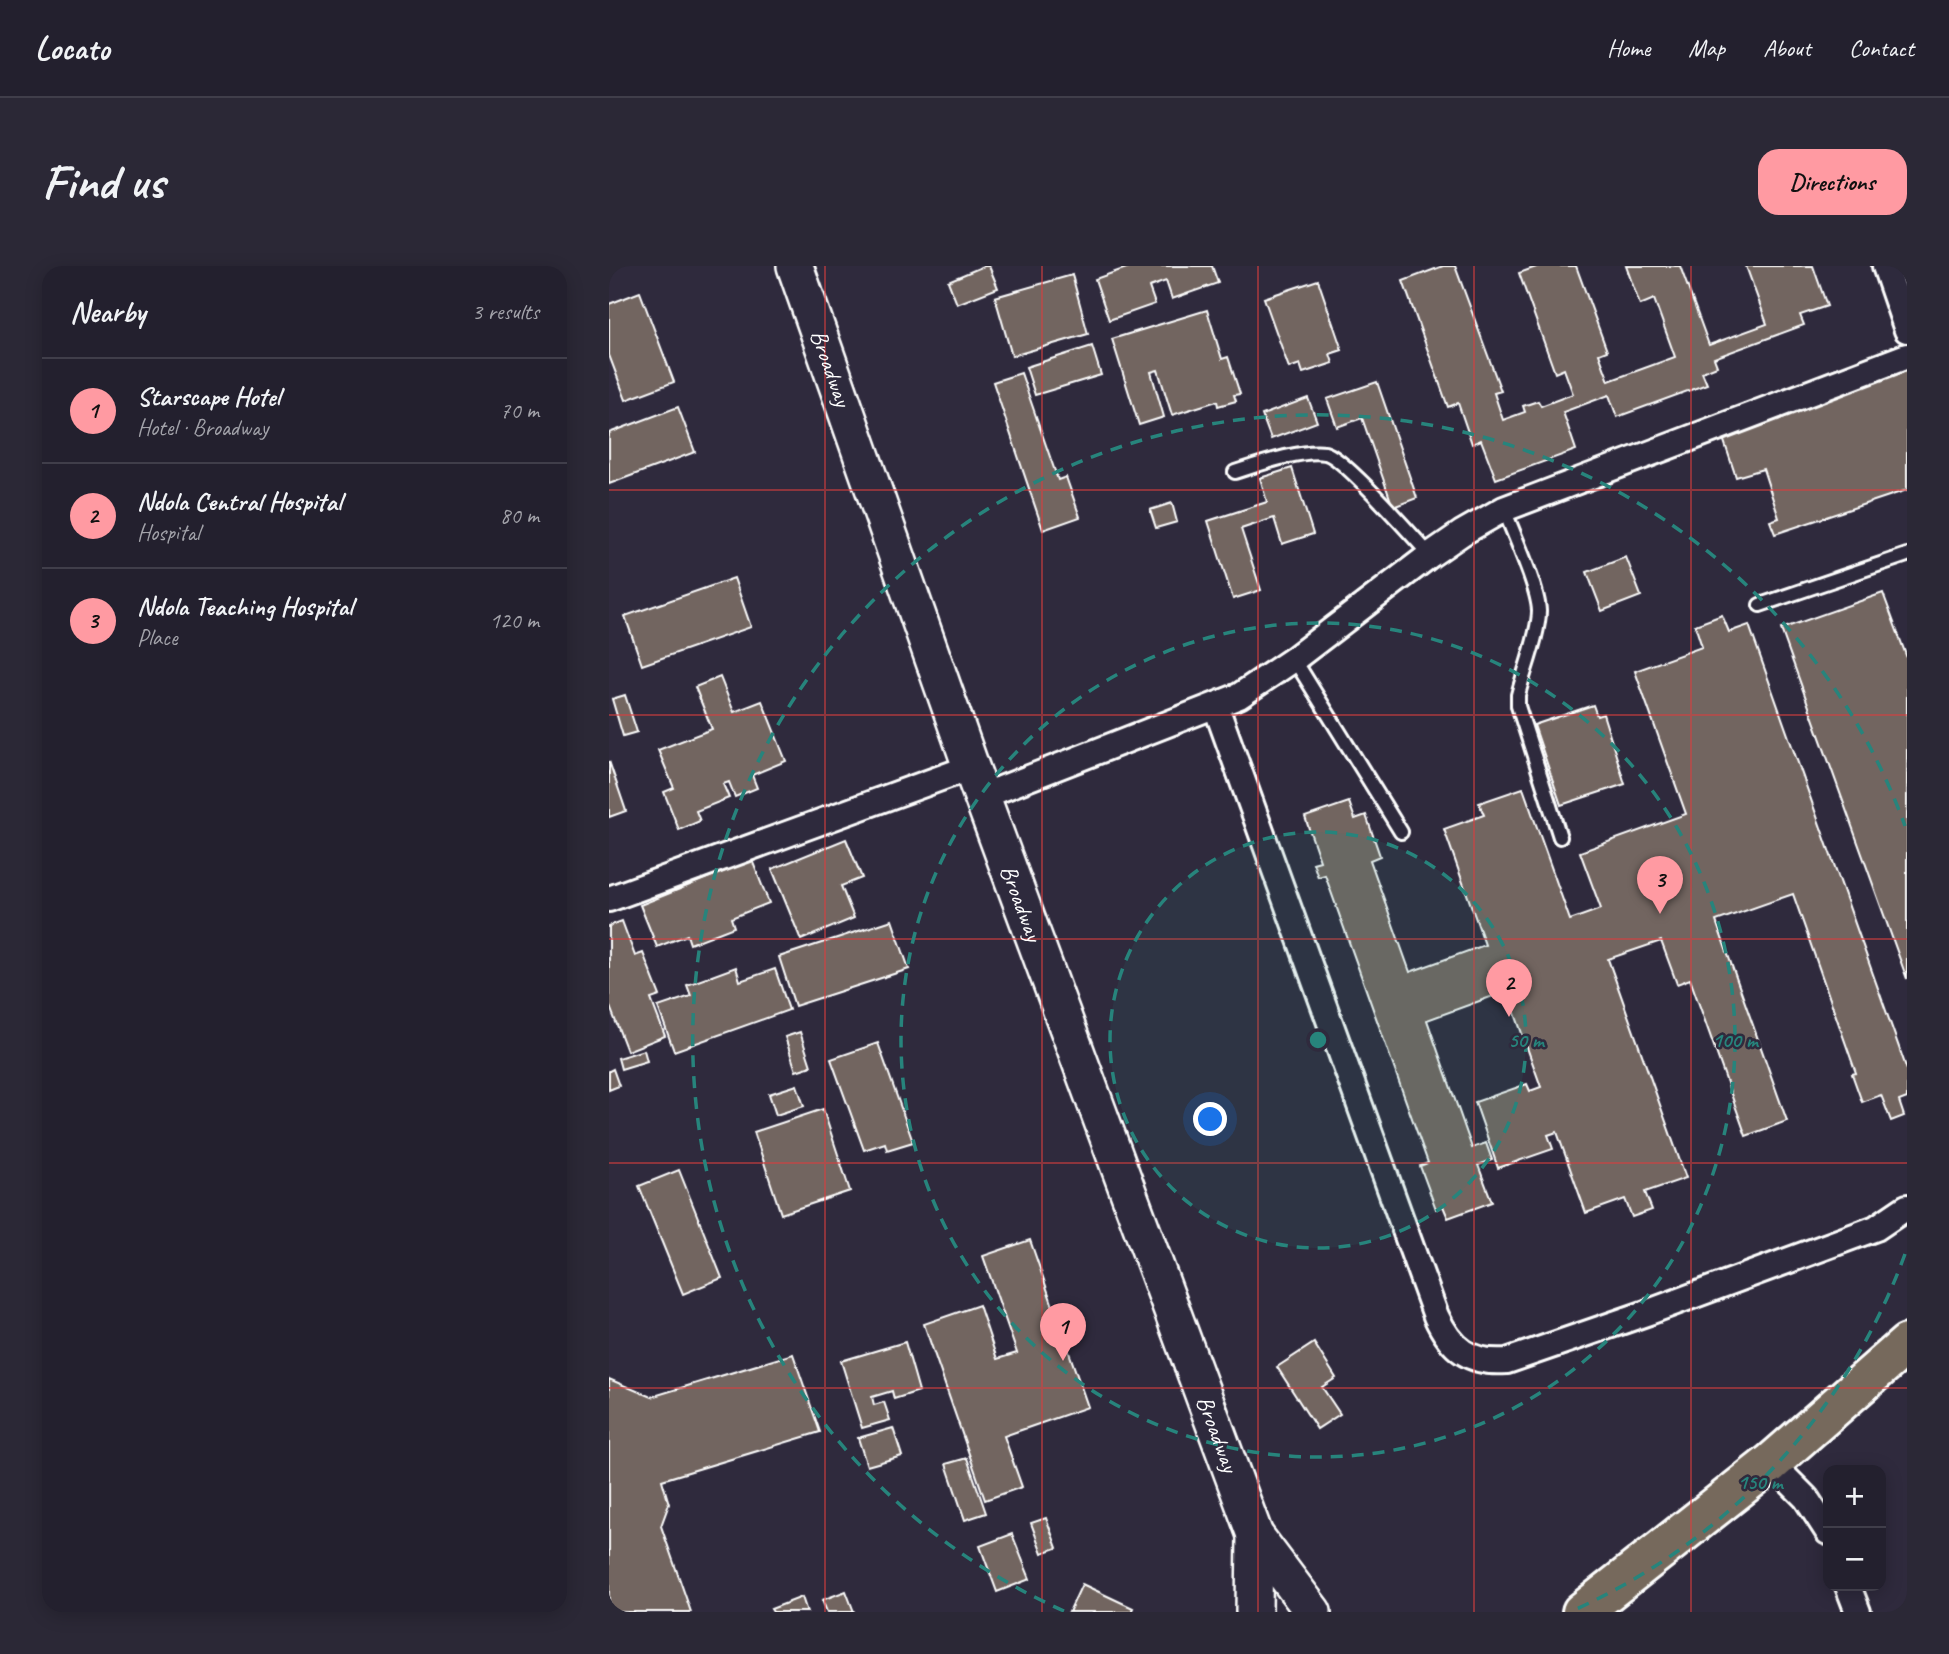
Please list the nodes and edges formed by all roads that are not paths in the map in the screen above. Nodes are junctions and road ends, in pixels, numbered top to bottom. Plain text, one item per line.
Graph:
1 (795, 266) edge
2 (1885, 266) edge
3 (1907, 330) edge
4 (1907, 356) edge
5 (1235, 472) dead end
6 (1504, 509) junction
7 (1430, 555) junction
8 (1907, 555) edge
9 (1760, 605) dead end
10 (1294, 659) junction
11 (1216, 707) junction
12 (977, 782) junction
13 (1401, 832) dead end
14 (1560, 837) dead end
15 (609, 899) edge
16 (1907, 1207) edge
17 (1907, 1344) edge
18 (1771, 1463) junction
19 (1825, 1528) edge
20 (1255, 1535) junction
21 (1851, 1591) edge
22 (1254, 1612) edge
23 (1313, 1612) edge
24 (1582, 1612) edge
25 (1858, 1612) edge

1 - 12 main road, Broadway
2 - 3 street
4 - 6 street
5 - 7 lane
6 - 7 street
6 - 14 lane
7 - 10 street
8 - 9 lane
10 - 11 street
10 - 13 lane
11 - 12 street
11 - 16 street
12 - 15 street
12 - 20 main road, Broadway
17 - 18 highway
18 - 19 street
18 - 24 highway
20 - 22 main road
20 - 23 main road
21 - 25 street

